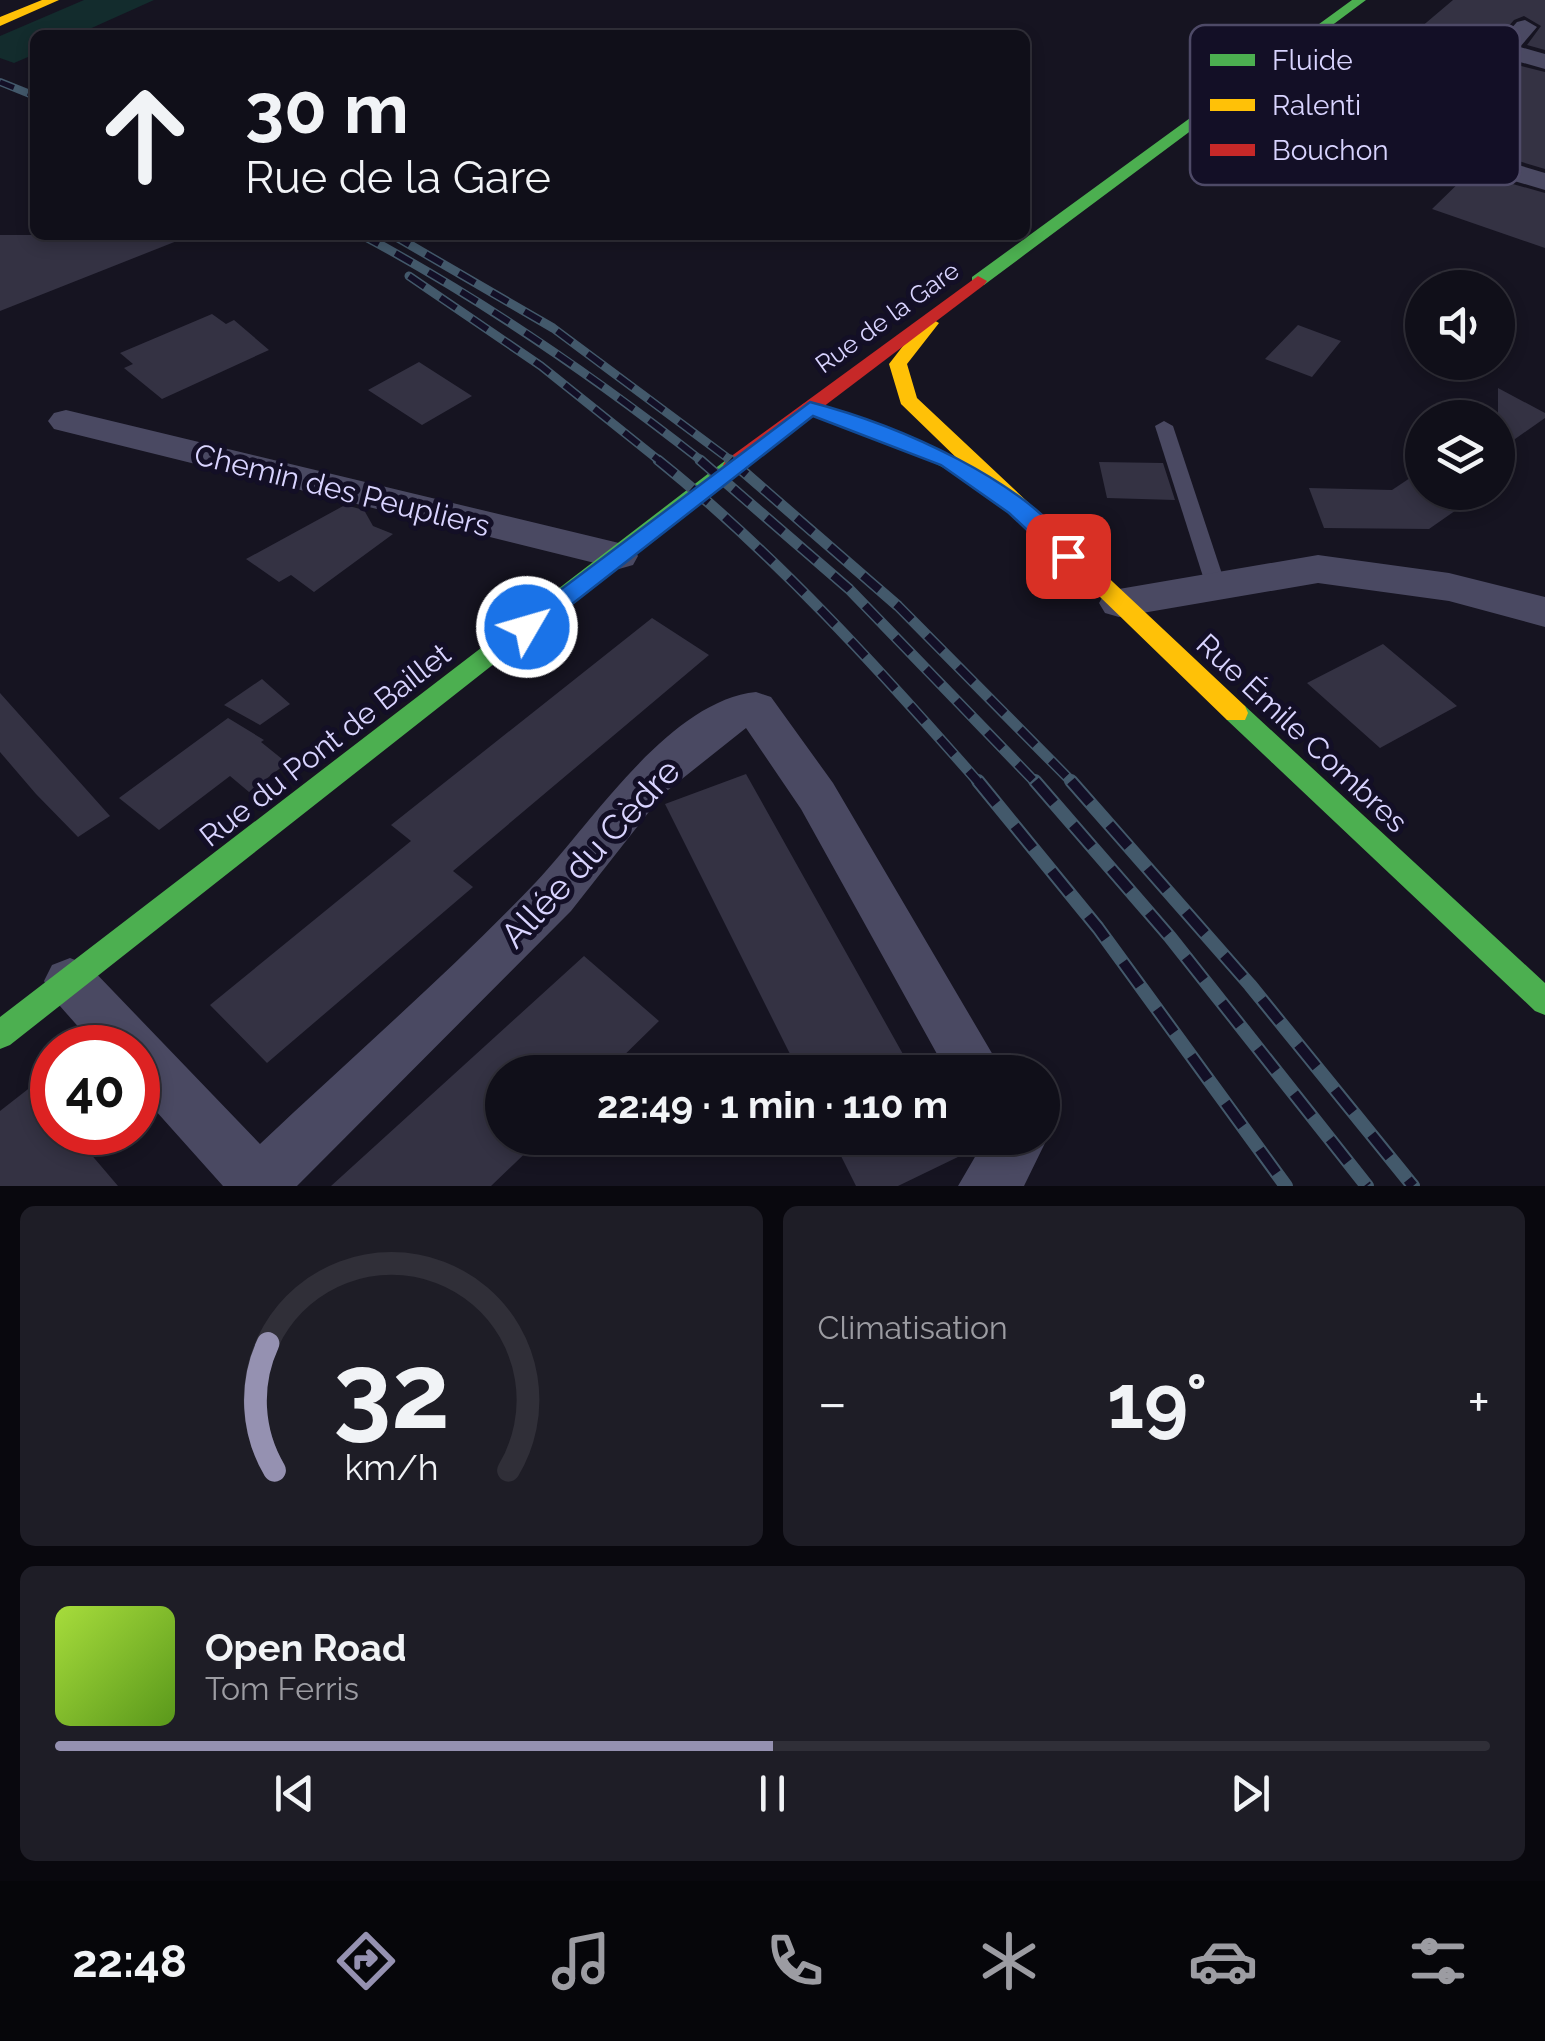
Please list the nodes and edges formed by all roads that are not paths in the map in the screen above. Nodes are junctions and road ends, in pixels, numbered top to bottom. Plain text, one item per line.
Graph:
1 (53, 0) edge
2 (1360, 0) edge
3 (0, 22) edge
4 (1326, 25) edge
5 (1525, 27) dead end
6 (1520, 32) edge
7 (1520, 55) edge
8 (1545, 62) edge
9 (1190, 126) edge
10 (936, 315) junction
11 (828, 392) junction
12 (810, 408) junction
13 (918, 410) junction
14 (66, 421) dead end
15 (1164, 426) dead end
16 (688, 502) joint
17 (1017, 508) junction
18 (618, 556) junction
19 (1216, 586) junction
20 (1119, 603) junction
21 (1545, 612) edge
22 (70, 981) junction
23 (1545, 1002) edge
24 (111, 1025) edge
25 (0, 1036) edge
26 (966, 1055) edge
27 (160, 1078) edge
28 (1011, 1155) edge
29 (258, 1185) edge
30 (986, 1186) edge

1 - 3 main road
2 - 4 main road, Rue de la Gare
5 - 6 street
7 - 8 street
9 - 10 main road, Rue de la Gare
10 - 11 main road, Rue de la Gare
10 - 13 main road
11 - 12 main road, Rue de la Gare
11 - 13 main road
12 - 16 main road, Rue de la Gare
12 - 17 main road
13 - 17 main road
14 - 18 street, Chemin des Peupliers
15 - 19 lane
16 - 18 main road, Rue du Pont de Baillet
17 - 20 main road, Rue Émile Combres
18 - 22 main road, Rue du Pont de Baillet
19 - 20 street
19 - 21 street
20 - 23 main road, Rue Émile Combres
22 - 24 street
22 - 25 main road, Rue du Pont de Baillet
26 - 29 street, Allée du Cèdre
27 - 29 street, Allée du Cèdre
28 - 30 street

